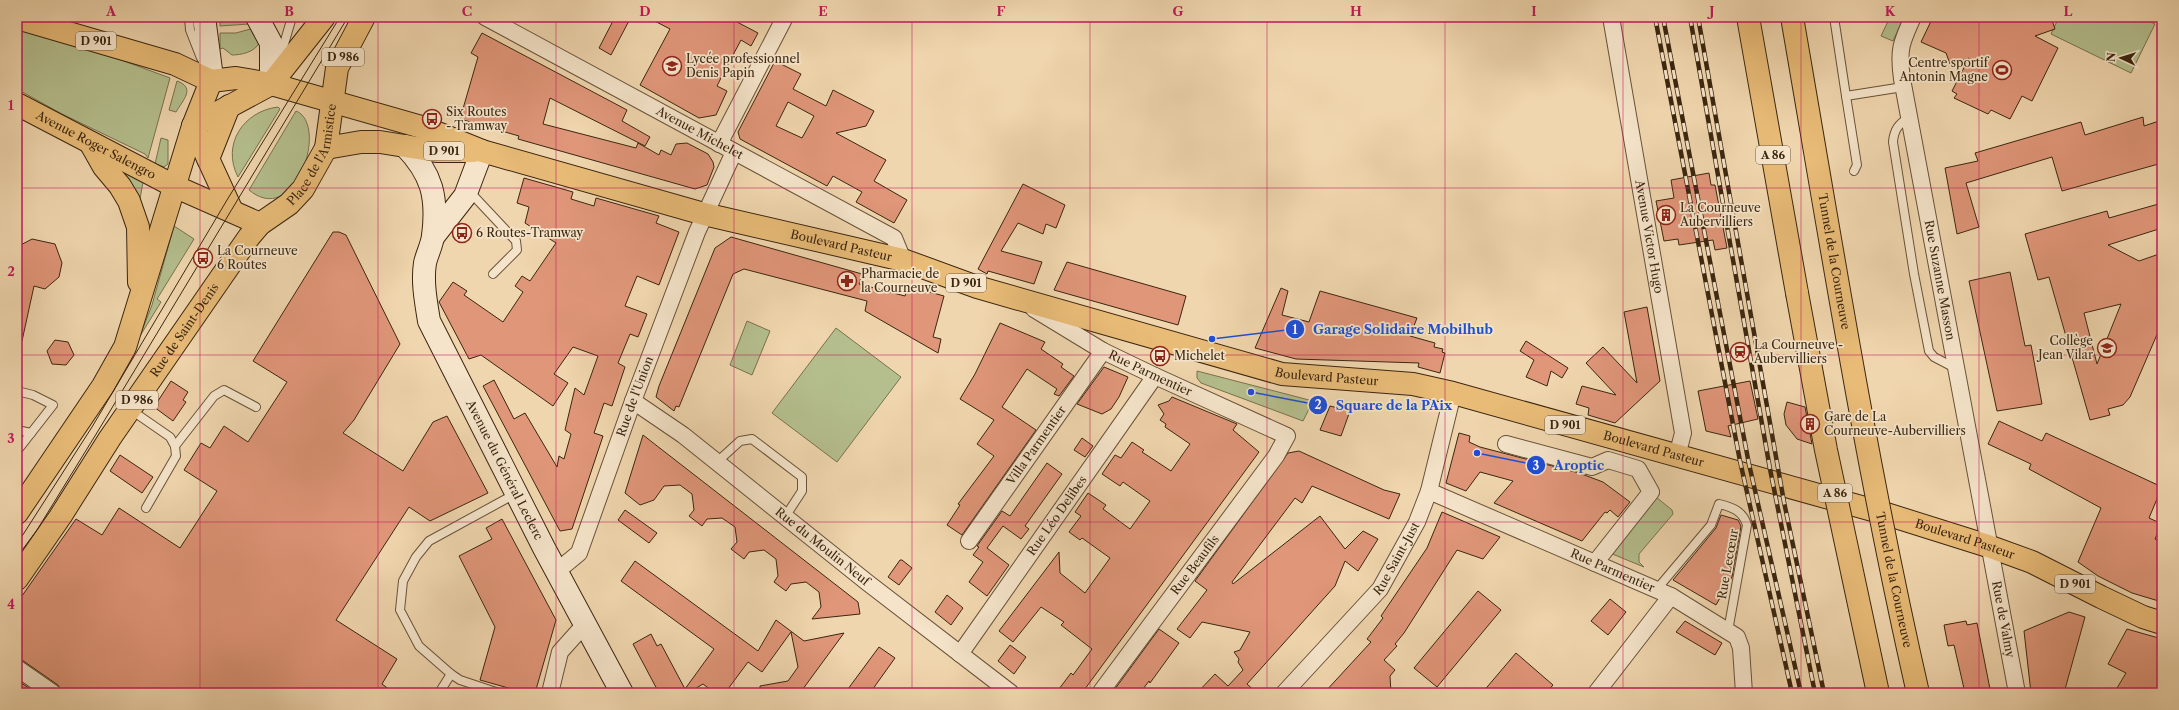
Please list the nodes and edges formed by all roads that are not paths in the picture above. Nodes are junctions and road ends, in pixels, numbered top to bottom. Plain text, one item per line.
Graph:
1 (189, 17) edge
2 (204, 17) edge
3 (257, 17) edge
4 (292, 17) edge
5 (324, 17) edge
6 (364, 17) edge
7 (485, 17) edge
8 (785, 17) edge
9 (1611, 17) edge
10 (1748, 17) edge
11 (1792, 17) edge
12 (1834, 17) edge
13 (1913, 17) edge
14 (17, 18) edge
15 (211, 81) junction
16 (271, 84) junction
17 (1904, 87) junction
18 (1846, 96) junction
19 (332, 101) junction
20 (17, 104) edge
21 (230, 106) junction
22 (1909, 117) junction
23 (193, 126) junction
24 (91, 144) junction
25 (719, 144) junction
26 (406, 146) junction
27 (326, 148) junction
28 (482, 152) junction
29 (734, 152) junction
30 (208, 159) junction
31 (1854, 171) dead end
32 (174, 186) junction
33 (468, 190) junction
34 (232, 211) junction
35 (704, 214) junction
36 (260, 224) junction
37 (433, 237) junction
38 (903, 260) junction
39 (493, 274) dead end
40 (1019, 299) junction
41 (135, 317) junction
42 (1103, 351) junction
43 (1956, 368) junction
44 (1155, 376) junction
45 (17, 391) edge
46 (1453, 393) junction
47 (633, 401) junction
48 (256, 407) dead end
49 (130, 410) junction
50 (17, 430) edge
51 (31, 433) junction
52 (1287, 436) joint
53 (1506, 444) dead end
54 (175, 446) junction
55 (17, 451) edge
56 (1676, 456) junction
57 (717, 462) junction
58 (1429, 491) junction
59 (516, 494) junction
60 (146, 508) dead end
61 (17, 513) edge
62 (785, 517) junction
63 (969, 541) dead end
64 (1988, 546) junction
65 (1595, 562) junction
66 (556, 572) junction
67 (17, 579) edge
68 (1657, 589) junction
69 (1671, 596) junction
70 (2162, 623) edge
71 (585, 624) junction
72 (1728, 631) junction
73 (960, 654) junction
74 (17, 668) edge
75 (451, 674) junction
76 (53, 693) edge
77 (439, 693) edge
78 (499, 693) edge
79 (550, 693) edge
80 (622, 693) edge
81 (1011, 693) edge
82 (1100, 693) edge
83 (1284, 693) edge
84 (1596, 693) edge
85 (1744, 693) edge
86 (1878, 693) edge
87 (1918, 693) edge
88 (2017, 693) edge

1 - 15 lane
2 - 15 main road
3 - 16 main road
4 - 16 lane
5 - 16 main road, D 986
6 - 19 main road, D 986
7 - 25 street, Avenue Michelet
8 - 25 street
9 - 56 street, Avenue Victor Hugo
10 - 86 main road, A 86, bridge
11 - 87 main road, Tunnel de la Courneuve, bridge
12 - 18 lane
13 - 17 street, Rue Suzanne Masson
14 - 15 main road, D 901
15 - 16 main road, Place de l'Armistice
15 - 23 main road
16 - 19 main road, Place de l'Armistice
16 - 21 main road
17 - 18 lane
17 - 22 street, Rue Suzanne Masson
18 - 31 lane
19 - 27 main road, Place de l'Armistice
19 - 28 main road, Boulevard Pasteur / D 901
20 - 24 main road, Avenue Roger Salengro
21 - 23 main road
21 - 30 main road
22 - 43 street, Rue Suzanne Masson
22 - 43 lane
23 - 30 main road
23 - 32 main road
24 - 32 main road, Avenue Roger Salengro
24 - 41 main road
25 - 29 street, Avenue Michelet
26 - 27 main road, Boulevard Pasteur / D 901
26 - 28 main road, Boulevard Pasteur / D 901
26 - 37 main road, Avenue du Général Leclerc
27 - 36 main road, Place de l'Armistice
28 - 33 main road, Avenue du Général Leclerc
28 - 35 main road, Boulevard Pasteur / D 901
29 - 35 street, Rue de l'Union
29 - 38 street, Avenue Michelet
30 - 34 main road
32 - 34 main road
32 - 41 main road, D 986
33 - 37 main road, Avenue du Général Leclerc
33 - 39 lane
34 - 36 main road
35 - 38 main road, Boulevard Pasteur / D 901
35 - 47 street, Rue de l'Union
36 - 49 main road, Rue de Saint-Denis / D 986
37 - 59 main road, Avenue du Général Leclerc
38 - 40 main road, Boulevard Pasteur / D 901
40 - 42 street, Rue Parmentier
40 - 46 main road, Boulevard Pasteur / D 901
41 - 61 main road, D 986
42 - 44 street, Rue Parmentier
42 - 63 street, Villa Parmentier
43 - 64 street, Rue Suzanne Masson
44 - 52 street, Rue Parmentier
44 - 73 street, Rue Léo Delibes
45 - 51 lane
46 - 56 main road, Boulevard Pasteur / D 901
46 - 58 street, Rue Saint-Just
47 - 57 street, Rue du Moulin Neuf
47 - 66 street, Rue de l'Union
48 - 54 lane
49 - 54 lane
49 - 67 main road, Rue de Saint-Denis / D 986
50 - 51 lane
51 - 55 lane
52 - 82 street, Rue Beaufils
53 - 65 street
54 - 60 lane
56 - 64 main road, Boulevard Pasteur / D 901
57 - 62 street, Rue du Moulin Neuf
57 - 62 lane
58 - 65 street, Rue Parmentier
58 - 83 street, Rue Saint-Just
59 - 66 main road, Avenue du Général Leclerc
59 - 75 lane
62 - 73 street, Rue du Moulin Neuf
64 - 70 main road, Boulevard Pasteur / D 901
64 - 88 street, Rue de Valmy
65 - 68 street, Rue Parmentier
66 - 71 main road, Avenue du Général Leclerc
68 - 69 street, Rue Parmentier
68 - 72 lane, Rue Lecœur
69 - 72 street, Rue Parmentier
69 - 84 street
71 - 79 street
71 - 80 main road, Avenue du Général Leclerc
72 - 85 street, Rue Parmentier
73 - 81 street, Rue du Moulin Neuf
74 - 76 street
75 - 77 lane
75 - 78 lane

